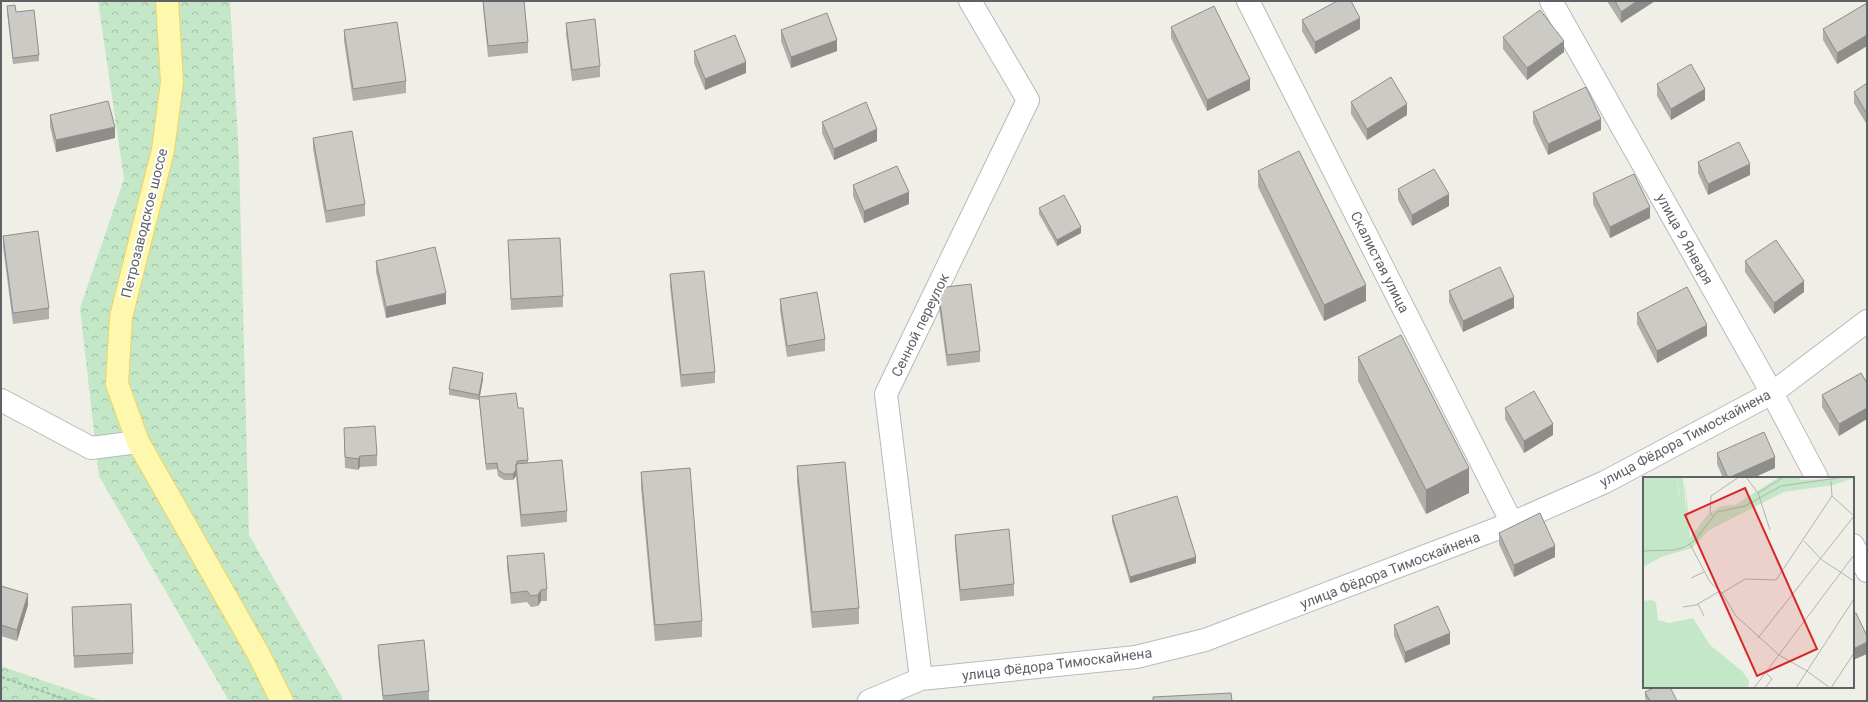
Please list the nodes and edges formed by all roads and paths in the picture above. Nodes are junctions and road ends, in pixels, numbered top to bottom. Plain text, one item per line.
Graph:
1 (167, 1) edge
2 (970, 1) edge
3 (1248, 1) edge
4 (1551, 1) edge
5 (1867, 321) edge
6 (1772, 393) junction
7 (1, 400) edge
8 (138, 442) junction
9 (1816, 477) edge
10 (1512, 523) junction
11 (1854, 547) edge
12 (1867, 571) edge
13 (1, 677) edge
14 (921, 679) junction
15 (896, 695) edge
16 (71, 701) edge
17 (282, 701) edge
18 (870, 701) edge

1 - 8 main road, Петрозаводское шоссе
2 - 14 street, Сенной переулок
3 - 10 street, Скалистая улица
4 - 6 street, улица 9 Января
5 - 6 street, улица Фёдора Тимоскайнена
6 - 9 street, улица 9 Января
6 - 10 street, улица Фёдора Тимоскайнена
7 - 8 street
8 - 17 main road, Петрозаводское шоссе
10 - 14 street, улица Фёдора Тимоскайнена
11 - 12 street
13 - 16 path
14 - 15 street, улица Фёдора Тимоскайнена
15 - 18 street, улица Фёдора Тимоскайнена

